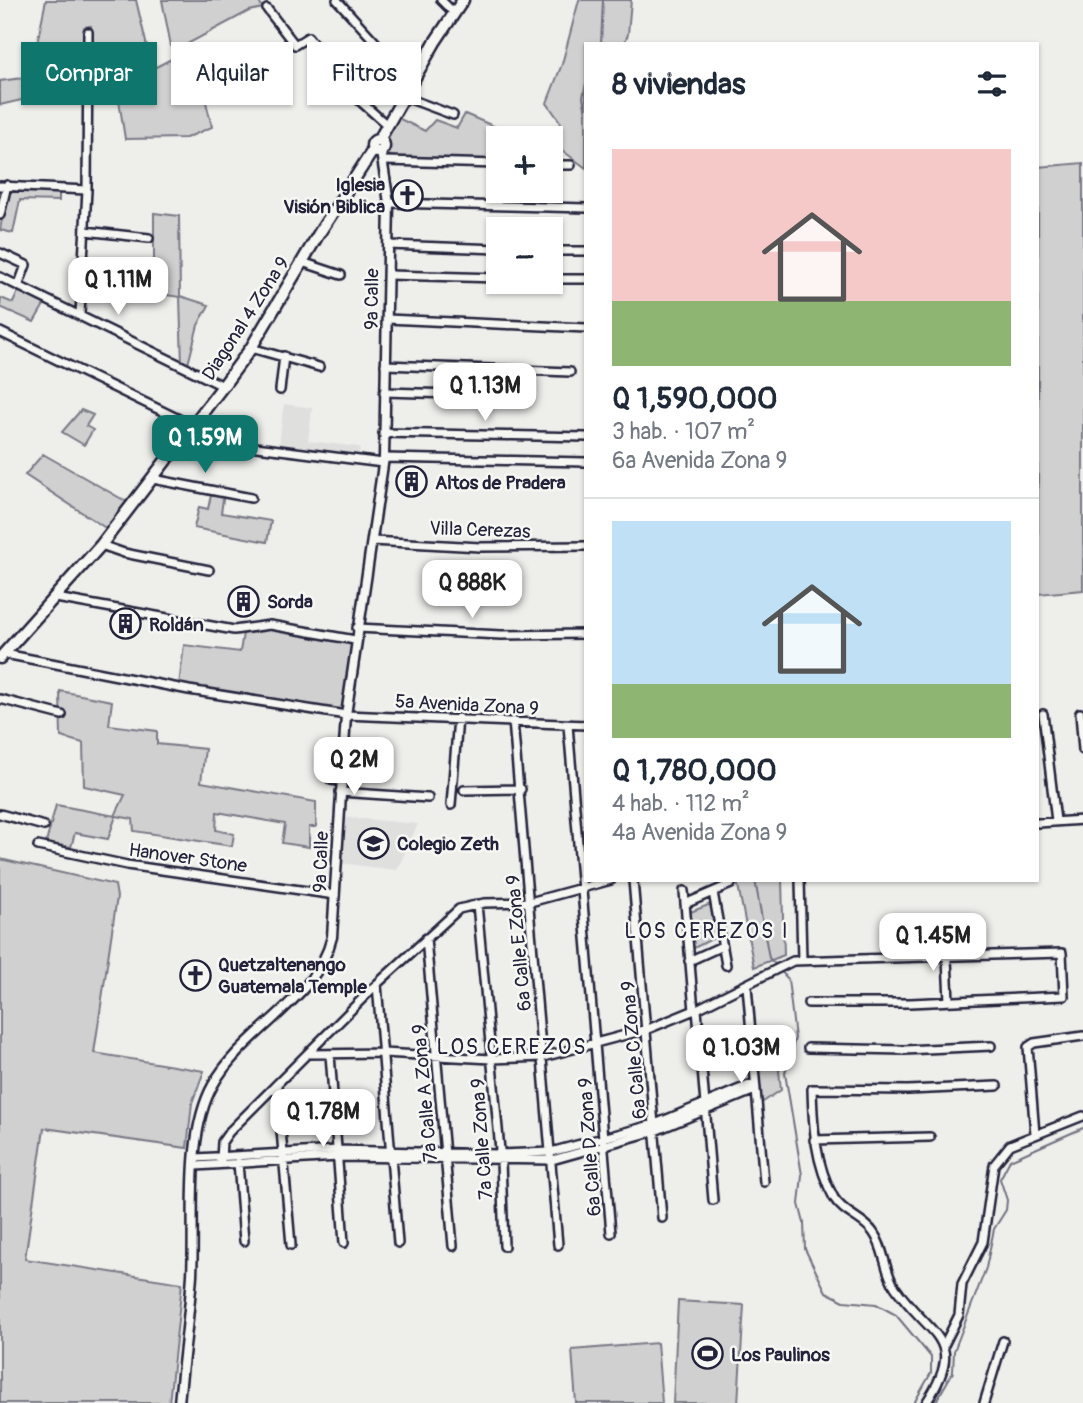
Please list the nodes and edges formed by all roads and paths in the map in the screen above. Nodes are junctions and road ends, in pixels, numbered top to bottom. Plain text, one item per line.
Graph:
1 (337, 0) edge
2 (441, 0) edge
3 (463, 0) edge
4 (267, 9) dead end
5 (454, 13) junction
6 (88, 32) dead end
7 (375, 42) edge
8 (421, 65) edge
9 (421, 103) edge
10 (397, 105) edge
11 (453, 115) dead end
12 (387, 125) junction
13 (380, 154) junction
14 (486, 163) edge
15 (563, 165) edge
16 (571, 165) dead end
17 (3, 185) edge
18 (87, 190) junction
19 (389, 202) junction
20 (584, 208) edge
21 (0, 215) edge
22 (85, 231) junction
23 (149, 238) dead end
24 (388, 245) junction
25 (486, 249) edge
26 (563, 251) edge
27 (584, 251) edge
28 (0, 253) edge
29 (302, 262) junction
30 (341, 275) dead end
31 (388, 275) junction
32 (0, 277) edge
33 (486, 278) edge
34 (563, 279) edge
35 (584, 279) edge
36 (19, 284) junction
37 (80, 314) junction
38 (387, 318) junction
39 (584, 328) edge
40 (0, 332) edge
41 (251, 348) junction
42 (284, 356) junction
43 (385, 365) junction
44 (319, 367) dead end
45 (570, 372) dead end
46 (223, 386) junction
47 (280, 390) dead end
48 (384, 392) junction
49 (488, 395) dead end
50 (193, 426) junction
51 (383, 433) junction
52 (584, 437) edge
53 (184, 438) junction
54 (384, 460) junction
55 (584, 462) edge
56 (153, 479) junction
57 (251, 498) dead end
58 (372, 541) junction
59 (101, 545) junction
60 (584, 546) edge
61 (209, 570) dead end
62 (55, 598) junction
63 (358, 628) junction
64 (584, 634) edge
65 (355, 640) junction
66 (2, 656) edge
67 (0, 699) edge
68 (1080, 713) dead end
69 (62, 715) dead end
70 (346, 715) junction
71 (1043, 715) dead end
72 (458, 718) junction
73 (513, 721) junction
74 (568, 724) junction
75 (584, 725) edge
76 (1083, 750) edge
77 (331, 780) dead end
78 (341, 781) junction
79 (521, 789) junction
80 (464, 790) dead end
81 (340, 793) junction
82 (428, 798) dead end
83 (451, 805) dead end
84 (0, 814) edge
85 (1083, 820) edge
86 (1056, 821) junction
87 (1039, 823) edge
88 (44, 826) dead end
89 (38, 846) dead end
90 (605, 882) edge
91 (633, 882) edge
92 (800, 882) edge
93 (731, 884) dead end
94 (582, 889) junction
95 (684, 891) dead end
96 (713, 892) junction
97 (335, 895) junction
98 (530, 902) junction
99 (685, 904) junction
100 (477, 905) junction
101 (426, 938) junction
102 (722, 946) junction
103 (947, 958) junction
104 (802, 960) junction
105 (689, 961) junction
106 (726, 965) dead end
107 (377, 984) junction
108 (747, 986) junction
109 (949, 1001) junction
110 (808, 1003) dead end
111 (695, 1010) junction
112 (648, 1029) junction
113 (1083, 1036) edge
114 (597, 1044) junction
115 (991, 1046) dead end
116 (808, 1048) dead end
117 (383, 1053) junction
118 (308, 1054) junction
119 (330, 1054) junction
120 (437, 1056) junction
121 (543, 1056) junction
122 (491, 1059) junction
123 (277, 1084) junction
124 (996, 1086) dead end
125 (755, 1087) junction
126 (707, 1108) junction
127 (1083, 1116) edge
128 (655, 1127) junction
129 (1035, 1134) junction
130 (930, 1138) dead end
131 (814, 1140) junction
132 (604, 1143) junction
133 (338, 1153) junction
134 (391, 1153) junction
135 (283, 1156) junction
136 (445, 1156) junction
137 (552, 1156) junction
138 (499, 1157) junction
139 (221, 1160) junction
140 (196, 1162) junction
141 (238, 1163) junction
142 (764, 1182) dead end
143 (713, 1200) dead end
144 (662, 1218) dead end
145 (611, 1233) dead end
146 (244, 1241) dead end
147 (344, 1243) dead end
148 (398, 1243) dead end
149 (291, 1245) dead end
150 (558, 1245) dead end
151 (453, 1246) dead end
152 (503, 1246) dead end
153 (1003, 1340) dead end
154 (944, 1345) junction
155 (179, 1403) edge
156 (926, 1403) edge
157 (984, 1403) edge

1 - 7 street
2 - 5 street
3 - 5 main road
4 - 12 street
5 - 8 main road
6 - 18 street
9 - 11 street
10 - 12 main road
12 - 13 main road, Diagonal 4 Zona 9
13 - 14 street
13 - 19 street, 9a Calle
13 - 29 main road, Diagonal 4 Zona 9
15 - 16 street
17 - 18 street
17 - 21 street
18 - 22 street
19 - 20 street
19 - 24 street, 9a Calle
22 - 23 street
22 - 37 street
24 - 25 street
24 - 31 street, 9a Calle
26 - 27 street
28 - 36 street
29 - 30 street
29 - 41 main road, Diagonal 4 Zona 9
31 - 33 street
31 - 38 street, 9a Calle
32 - 36 street
34 - 35 street
36 - 37 street
37 - 46 street
38 - 39 street
38 - 43 street, 9a Calle
40 - 50 street
41 - 42 street
41 - 46 main road, Diagonal 4 Zona 9
42 - 44 street
42 - 47 street
43 - 45 street
43 - 48 street, 9a Calle
46 - 50 main road, Diagonal 4 Zona 9
48 - 49 street
48 - 51 street, 9a Calle
50 - 53 main road, Diagonal 4 Zona 9
51 - 52 street
51 - 54 street, 9a Calle
53 - 54 street
53 - 56 main road, Diagonal 4 Zona 9
54 - 55 street
54 - 58 street, 9a Calle
56 - 57 street
56 - 59 main road, Diagonal 4 Zona 9
58 - 60 street, Villa Cerezas
58 - 63 street, 9a Calle
59 - 61 street
59 - 62 main road, Diagonal 4 Zona 9
62 - 65 street
62 - 66 main road, Diagonal 4 Zona 9
63 - 64 street
63 - 65 street, 9a Calle
65 - 70 street, 9a Calle
66 - 70 street, 5a Avenida Zona 9
67 - 69 street
68 - 76 street
70 - 72 street, 5a Avenida Zona 9
70 - 78 street, 9a Calle
71 - 86 street
72 - 73 street, 5a Avenida Zona 9
72 - 83 street
73 - 74 street, 5a Avenida Zona 9
73 - 79 street, 6a Calle E Zona 9
74 - 75 street, 5a Avenida Zona 9
74 - 94 street, 6a Calle D Zona 9
77 - 78 street
78 - 81 street, 9a Calle
79 - 80 street
79 - 98 street, 6a Calle E Zona 9
81 - 82 street
81 - 97 street, 9a Calle
84 - 88 street
85 - 86 street
86 - 87 street
89 - 97 street, Hanover Stone
90 - 94 street
91 - 112 street, 6a Calle C Zona 9
92 - 104 street
93 - 96 street
94 - 98 street
94 - 114 street, 6a Calle D Zona 9
95 - 99 street
96 - 99 street
96 - 102 street
97 - 140 street, 9a Calle
98 - 100 street
98 - 121 street, 6a Calle E Zona 9
99 - 105 street
100 - 101 street
100 - 122 street, 7a Calle Zona 9
101 - 107 street
101 - 120 street, 7a Calle A Zona 9
102 - 105 street
102 - 106 street
103 - 104 street
103 - 109 street
103 - 109 street
104 - 108 street
105 - 111 street
107 - 117 street
107 - 118 street
108 - 111 street
108 - 125 street
109 - 110 street
111 - 112 street
111 - 126 street
112 - 114 street
112 - 128 street, 6a Calle C Zona 9
113 - 129 street
114 - 121 street
114 - 132 street, 6a Calle D Zona 9
115 - 116 street
117 - 119 street
117 - 120 street
117 - 134 street
118 - 119 street
118 - 123 street
119 - 133 street
120 - 122 street
120 - 136 street, 7a Calle A Zona 9
121 - 122 street
121 - 137 street, 6a Calle E Zona 9
122 - 138 street, 7a Calle Zona 9
123 - 135 street
123 - 139 street
124 - 131 street
125 - 126 street
125 - 142 street
126 - 128 street
126 - 143 street
127 - 129 street
128 - 132 street
128 - 144 street, 6a Calle C Zona 9
129 - 154 street
130 - 131 street
131 - 154 street
132 - 137 street
132 - 145 street, 6a Calle D Zona 9
133 - 134 street
133 - 135 street
133 - 147 street
134 - 136 street
134 - 148 street
135 - 139 street
135 - 141 street
135 - 149 street
136 - 138 street
136 - 151 street, 7a Calle A Zona 9
137 - 138 street
137 - 150 street, 6a Calle E Zona 9
138 - 152 street, 7a Calle Zona 9
139 - 140 street
139 - 141 street
140 - 155 street, 9a Calle
141 - 146 street
153 - 157 street
154 - 156 street

